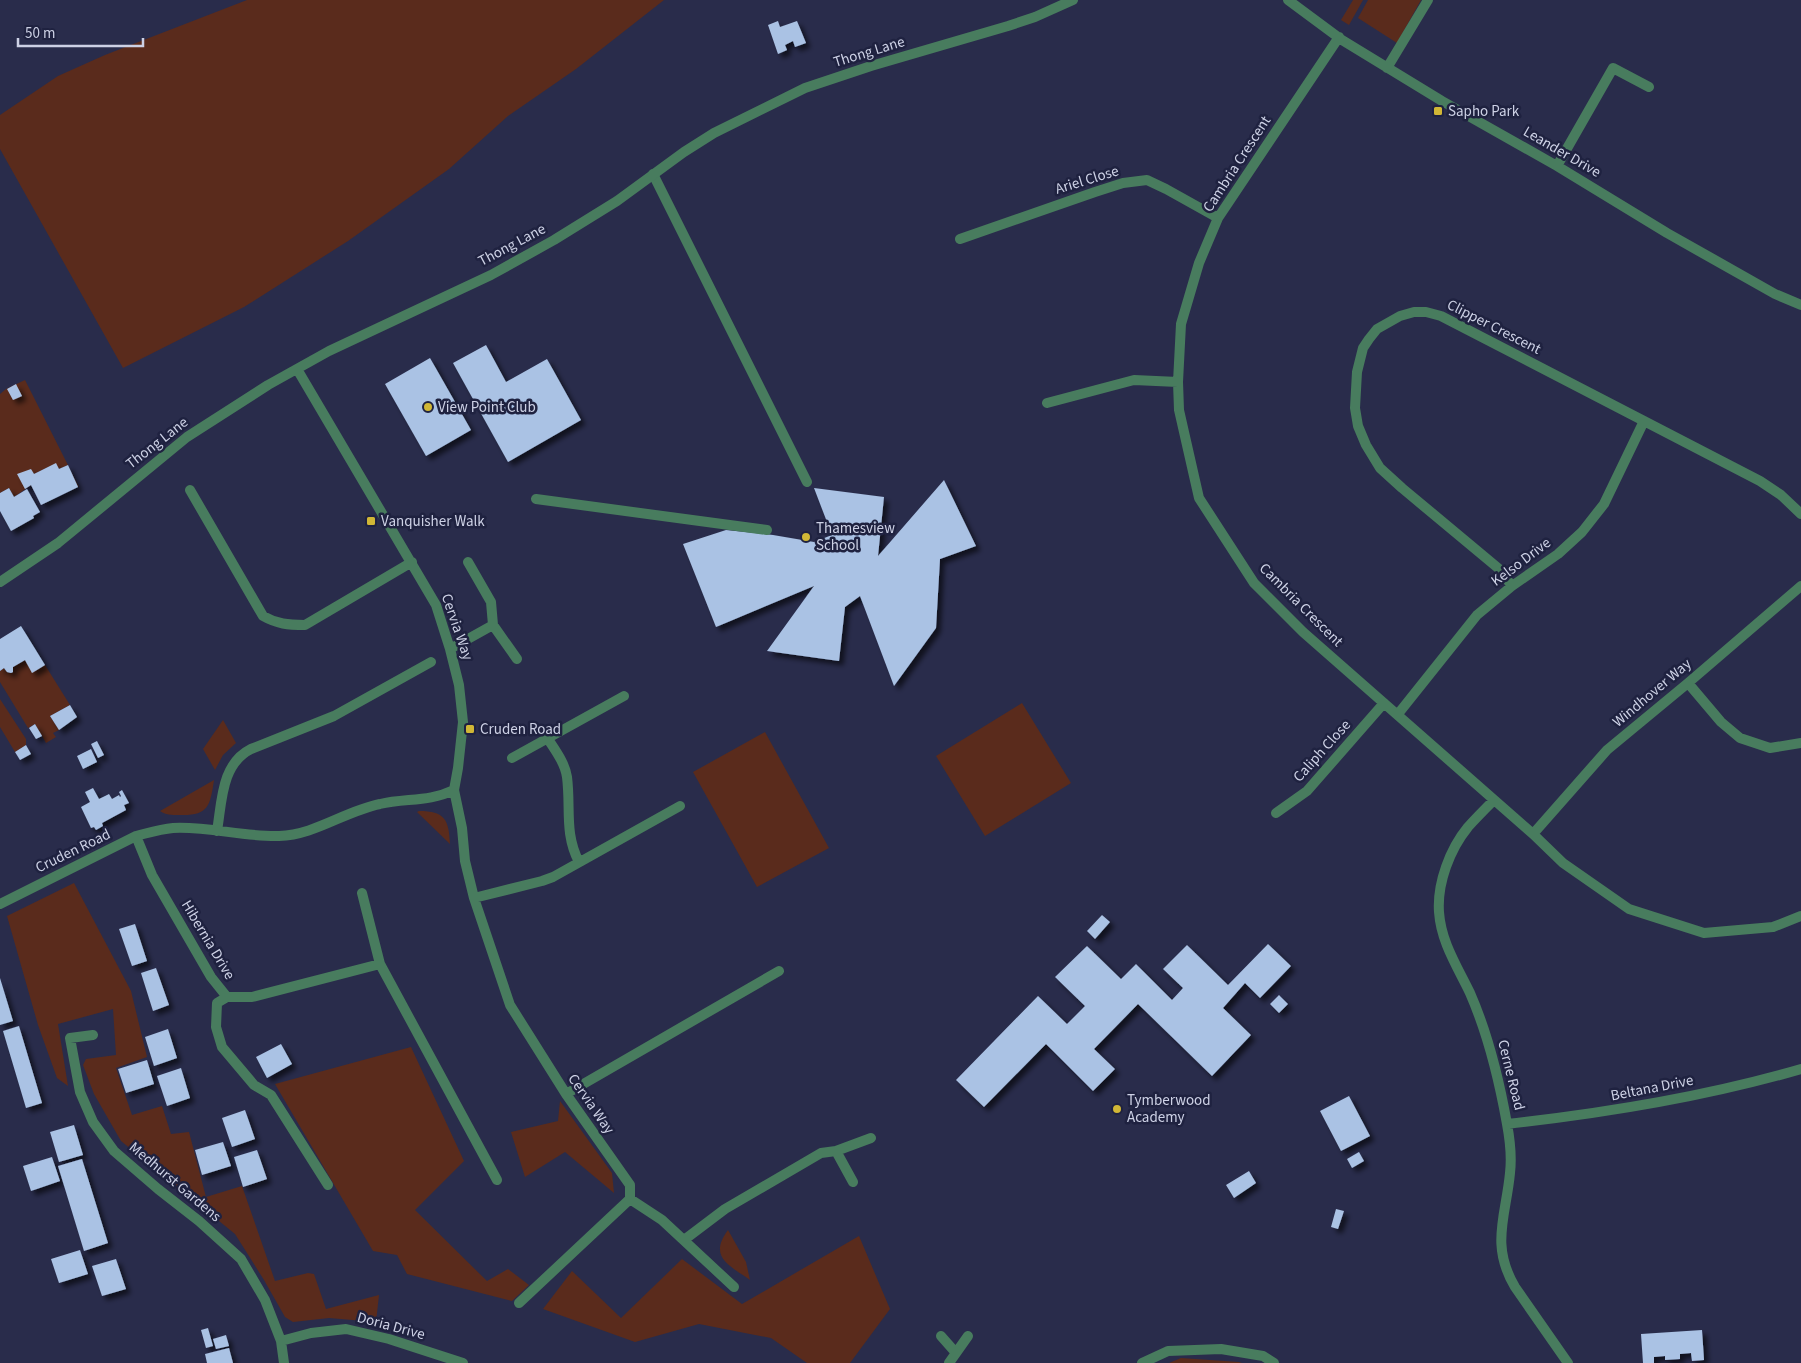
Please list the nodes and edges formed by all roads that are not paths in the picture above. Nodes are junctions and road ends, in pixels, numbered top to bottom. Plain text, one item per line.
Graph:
1 (1072, 0) edge
2 (1288, 0) edge
3 (1428, 0) edge
4 (1338, 37) junction
5 (1388, 68) junction
6 (1650, 87) dead end
7 (1557, 166) junction
8 (653, 174) junction
9 (1218, 218) junction
10 (960, 239) dead end
11 (1801, 305) edge
12 (297, 369) junction
13 (1178, 382) junction
14 (1047, 403) dead end
15 (1644, 421) junction
16 (807, 482) dead end
17 (190, 490) dead end
18 (536, 499) dead end
19 (1801, 514) edge
20 (767, 530) dead end
21 (412, 562) junction
22 (468, 562) dead end
23 (0, 582) edge
24 (1512, 586) junction
25 (1801, 586) edge
26 (493, 624) junction
27 (450, 649) junction
28 (517, 659) dead end
29 (431, 662) dead end
30 (1688, 683) junction
31 (624, 696) dead end
32 (1384, 703) junction
33 (1398, 714) junction
34 (548, 738) junction
35 (1801, 743) edge
36 (512, 758) dead end
37 (454, 790) junction
38 (1494, 800) junction
39 (680, 806) dead end
40 (1276, 813) dead end
41 (217, 831) junction
42 (1533, 834) junction
43 (136, 836) junction
44 (579, 862) junction
45 (362, 893) dead end
46 (474, 898) junction
47 (0, 904) edge
48 (1801, 916) edge
49 (380, 964) junction
50 (779, 971) dead end
51 (227, 997) junction
52 (93, 1035) dead end
53 (1801, 1069) edge
54 (566, 1094) junction
55 (1507, 1124) junction
56 (871, 1138) dead end
57 (836, 1151) junction
58 (497, 1180) dead end
59 (853, 1182) dead end
60 (328, 1185) dead end
61 (630, 1199) junction
62 (684, 1240) junction
63 (734, 1287) dead end
64 (519, 1303) dead end
65 (941, 1336) dead end
66 (968, 1336) dead end
67 (281, 1341) junction
68 (956, 1353) junction
69 (284, 1363) edge
70 (463, 1363) edge
71 (949, 1363) edge
72 (1142, 1363) edge
73 (1274, 1363) edge
74 (1568, 1363) edge

1 - 8 street, Thong Lane
2 - 4 street, Leander Drive
3 - 5 street
4 - 5 street, Leander Drive
4 - 9 street, Cambria Crescent
5 - 7 street, Leander Drive
6 - 7 street
7 - 11 street, Leander Drive
8 - 12 street, Thong Lane
8 - 16 street
9 - 10 street, Ariel Close
9 - 13 street, Cambria Crescent
12 - 21 street, Cervia Way
12 - 23 street, Thong Lane
13 - 14 street
13 - 32 street, Cambria Crescent
15 - 19 street, Clipper Crescent
15 - 24 street, Kelso Drive
15 - 24 street, Clipper Crescent
17 - 21 street
18 - 20 street
21 - 27 street, Cervia Way
22 - 26 street
24 - 33 street, Kelso Drive
25 - 30 street, Windhover Way
26 - 27 street
26 - 28 street
27 - 37 street, Cervia Way
29 - 41 street
30 - 35 street
30 - 42 street, Windhover Way
31 - 34 street
32 - 33 street, Cambria Crescent
32 - 40 street, Caliph Close
33 - 38 street, Cambria Crescent
34 - 36 street
34 - 44 street
37 - 41 street, Cruden Road
37 - 46 street, Cervia Way
38 - 42 street, Cambria Crescent
38 - 55 street, Cerne Road
39 - 44 street
41 - 43 street, Cruden Road
42 - 48 street, Cambria Crescent
43 - 47 street, Cruden Road
43 - 51 street, Hibernia Drive
44 - 46 street
45 - 49 street
46 - 54 street, Cervia Way
49 - 51 street, Hibernia Drive
49 - 58 street
50 - 54 street
51 - 60 street
52 - 67 street, Medhurst Gardens
53 - 55 street, Beltana Drive
54 - 61 street, Cervia Way
55 - 74 street, Cerne Road
56 - 57 street
57 - 59 street
57 - 62 street
61 - 62 street
61 - 64 street
62 - 63 street
65 - 68 street
66 - 68 street
67 - 69 street, Medhurst Gardens
67 - 70 street, Doria Drive
68 - 71 street
72 - 73 street

